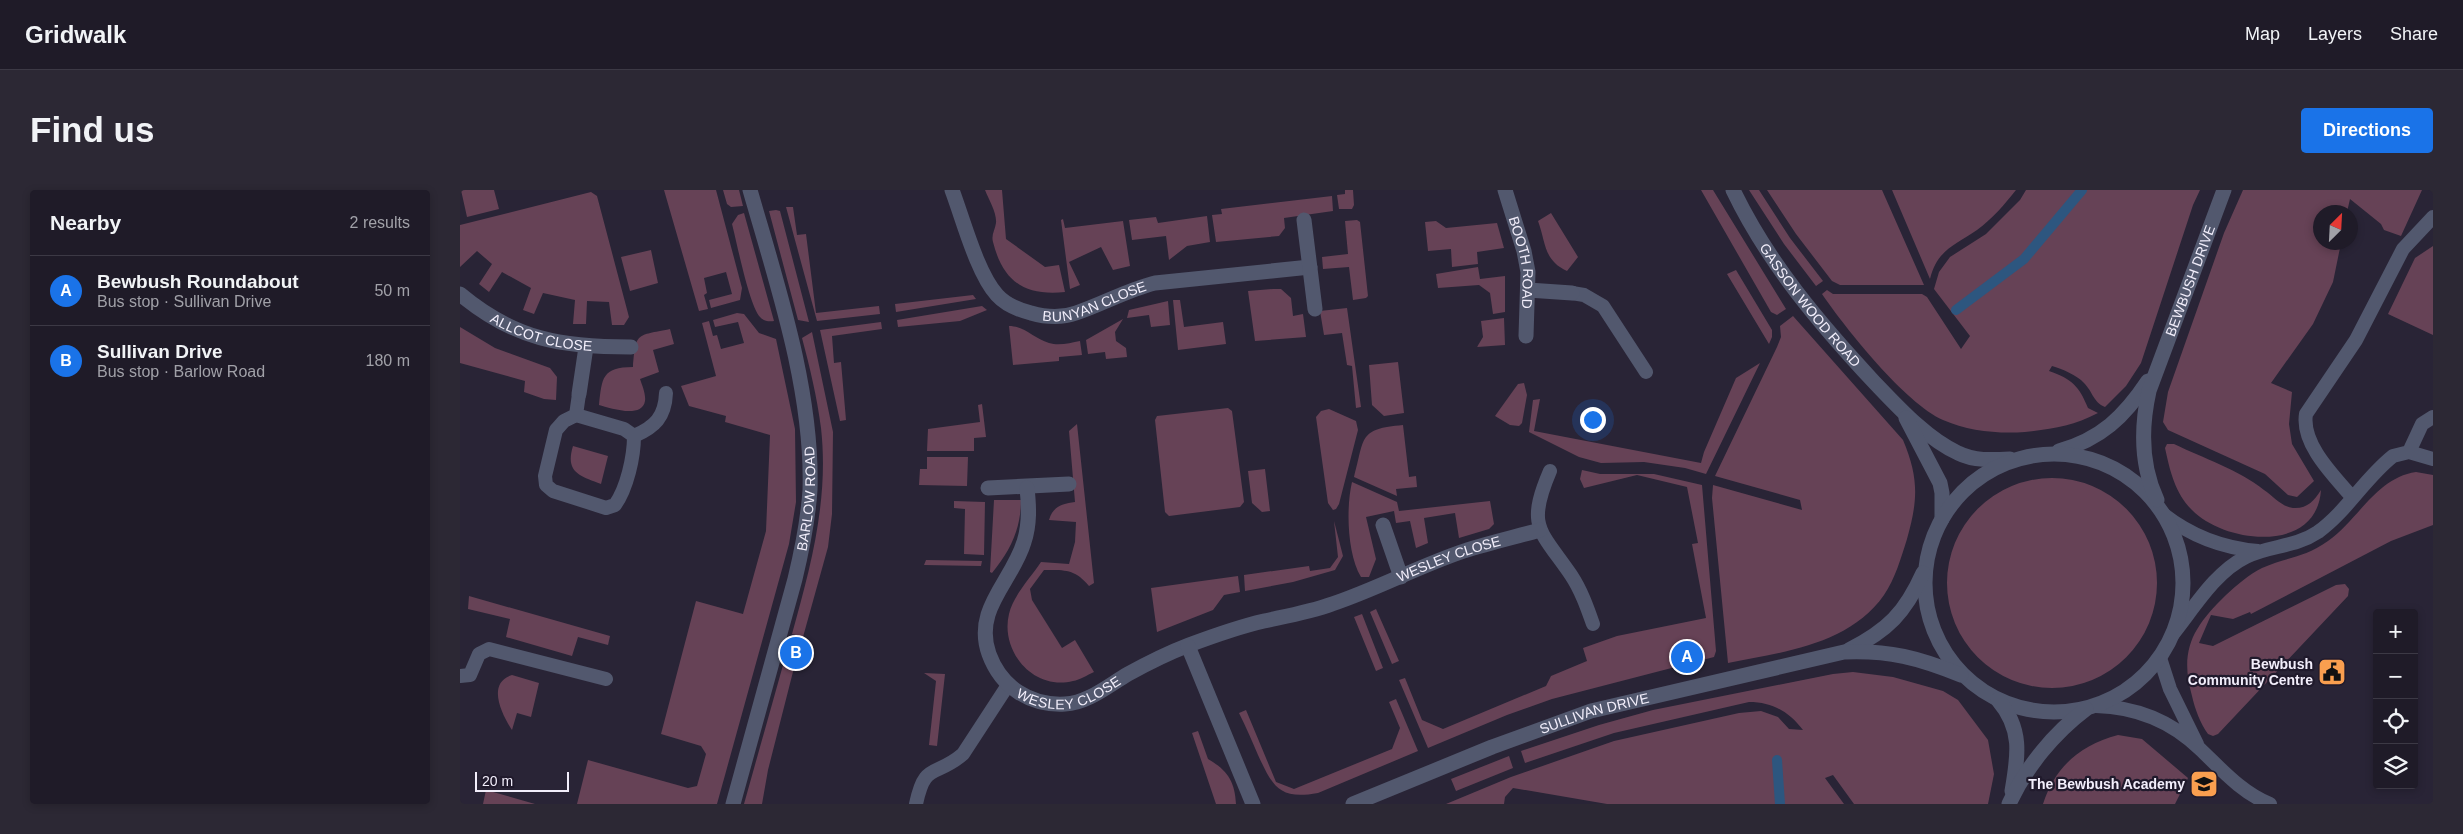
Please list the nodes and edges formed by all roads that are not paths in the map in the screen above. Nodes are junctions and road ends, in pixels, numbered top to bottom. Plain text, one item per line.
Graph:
1 (750, 190) edge
2 (952, 190) edge
3 (1505, 190) edge
4 (1733, 190) edge
5 (2224, 190) edge
6 (2433, 217) edge
7 (1304, 220) dead end
8 (1310, 267) junction
9 (1528, 290) junction
10 (1572, 293) joint
11 (460, 294) edge
12 (1315, 309) dead end
13 (1526, 336) dead end
14 (586, 347) junction
15 (632, 347) dead end
16 (2154, 371) junction
17 (1646, 372) dead end
18 (666, 393) dead end
19 (579, 394) joint
20 (1901, 410) junction
21 (576, 415) junction
22 (2433, 416) edge
23 (634, 436) junction
24 (2409, 452) junction
25 (2048, 455) junction
26 (2019, 459) junction
27 (2433, 459) edge
28 (1550, 471) dead end
29 (1069, 484) dead end
30 (988, 488) dead end
31 (1027, 488) junction
32 (2352, 497) junction
33 (2163, 514) junction
34 (1942, 520) junction
35 (1382, 525) dead end
36 (1540, 530) junction
37 (2260, 552) junction
38 (1926, 565) junction
39 (1401, 577) junction
40 (1593, 624) dead end
41 (2173, 634) junction
42 (1188, 646) junction
43 (1844, 652) junction
44 (2160, 658) junction
45 (460, 676) edge
46 (1966, 677) junction
47 (606, 679) dead end
48 (1008, 685) junction
49 (1998, 700) junction
50 (2091, 707) junction
51 (2199, 747) junction
52 (2010, 803) edge
53 (732, 804) edge
54 (916, 804) edge
55 (1253, 804) edge
56 (1353, 804) edge
57 (2270, 804) edge

1 - 53 street, BARLOW ROAD
2 - 8 street, BUNYAN CLOSE
3 - 9 street, BOOTH ROAD
4 - 20 street, GASSON WOOD ROAD
5 - 16 street, BEWBUSH DRIVE
6 - 32 lane
7 - 8 street
8 - 12 street
9 - 10 street
9 - 13 street, BOOTH ROAD
10 - 17 lane
11 - 14 street, ALLCOT CLOSE
14 - 15 street, ALLCOT CLOSE
14 - 19 street
16 - 25 street, BEWBUSH DRIVE
16 - 33 street, BEWBUSH DRIVE
18 - 23 lane
19 - 21 lane
20 - 26 street, GASSON WOOD ROAD
20 - 34 street, GASSON WOOD ROAD
21 - 23 lane
21 - 23 lane
22 - 24 lane
24 - 27 lane
24 - 32 lane
25 - 26 street
25 - 33 street
26 - 34 street
28 - 36 lane
29 - 31 street
30 - 31 street
31 - 48 street, WESLEY CLOSE
32 - 37 lane
33 - 37 lane
33 - 41 street, BEWBUSH DRIVE
34 - 38 street
35 - 39 street
36 - 39 street, WESLEY CLOSE
36 - 40 lane
37 - 41 lane
38 - 43 street, SULLIVAN DRIVE
38 - 46 street
39 - 42 street, WESLEY CLOSE
41 - 44 street, BEWBUSH DRIVE
42 - 48 street, WESLEY CLOSE
42 - 55 street
43 - 46 street, SULLIVAN DRIVE
43 - 56 street, SULLIVAN DRIVE
44 - 50 street, BEWBUSH DRIVE
44 - 51 lane
45 - 47 lane
46 - 49 street
48 - 54 lane
49 - 50 street
49 - 52 street
50 - 51 lane
50 - 52 street
51 - 57 lane

